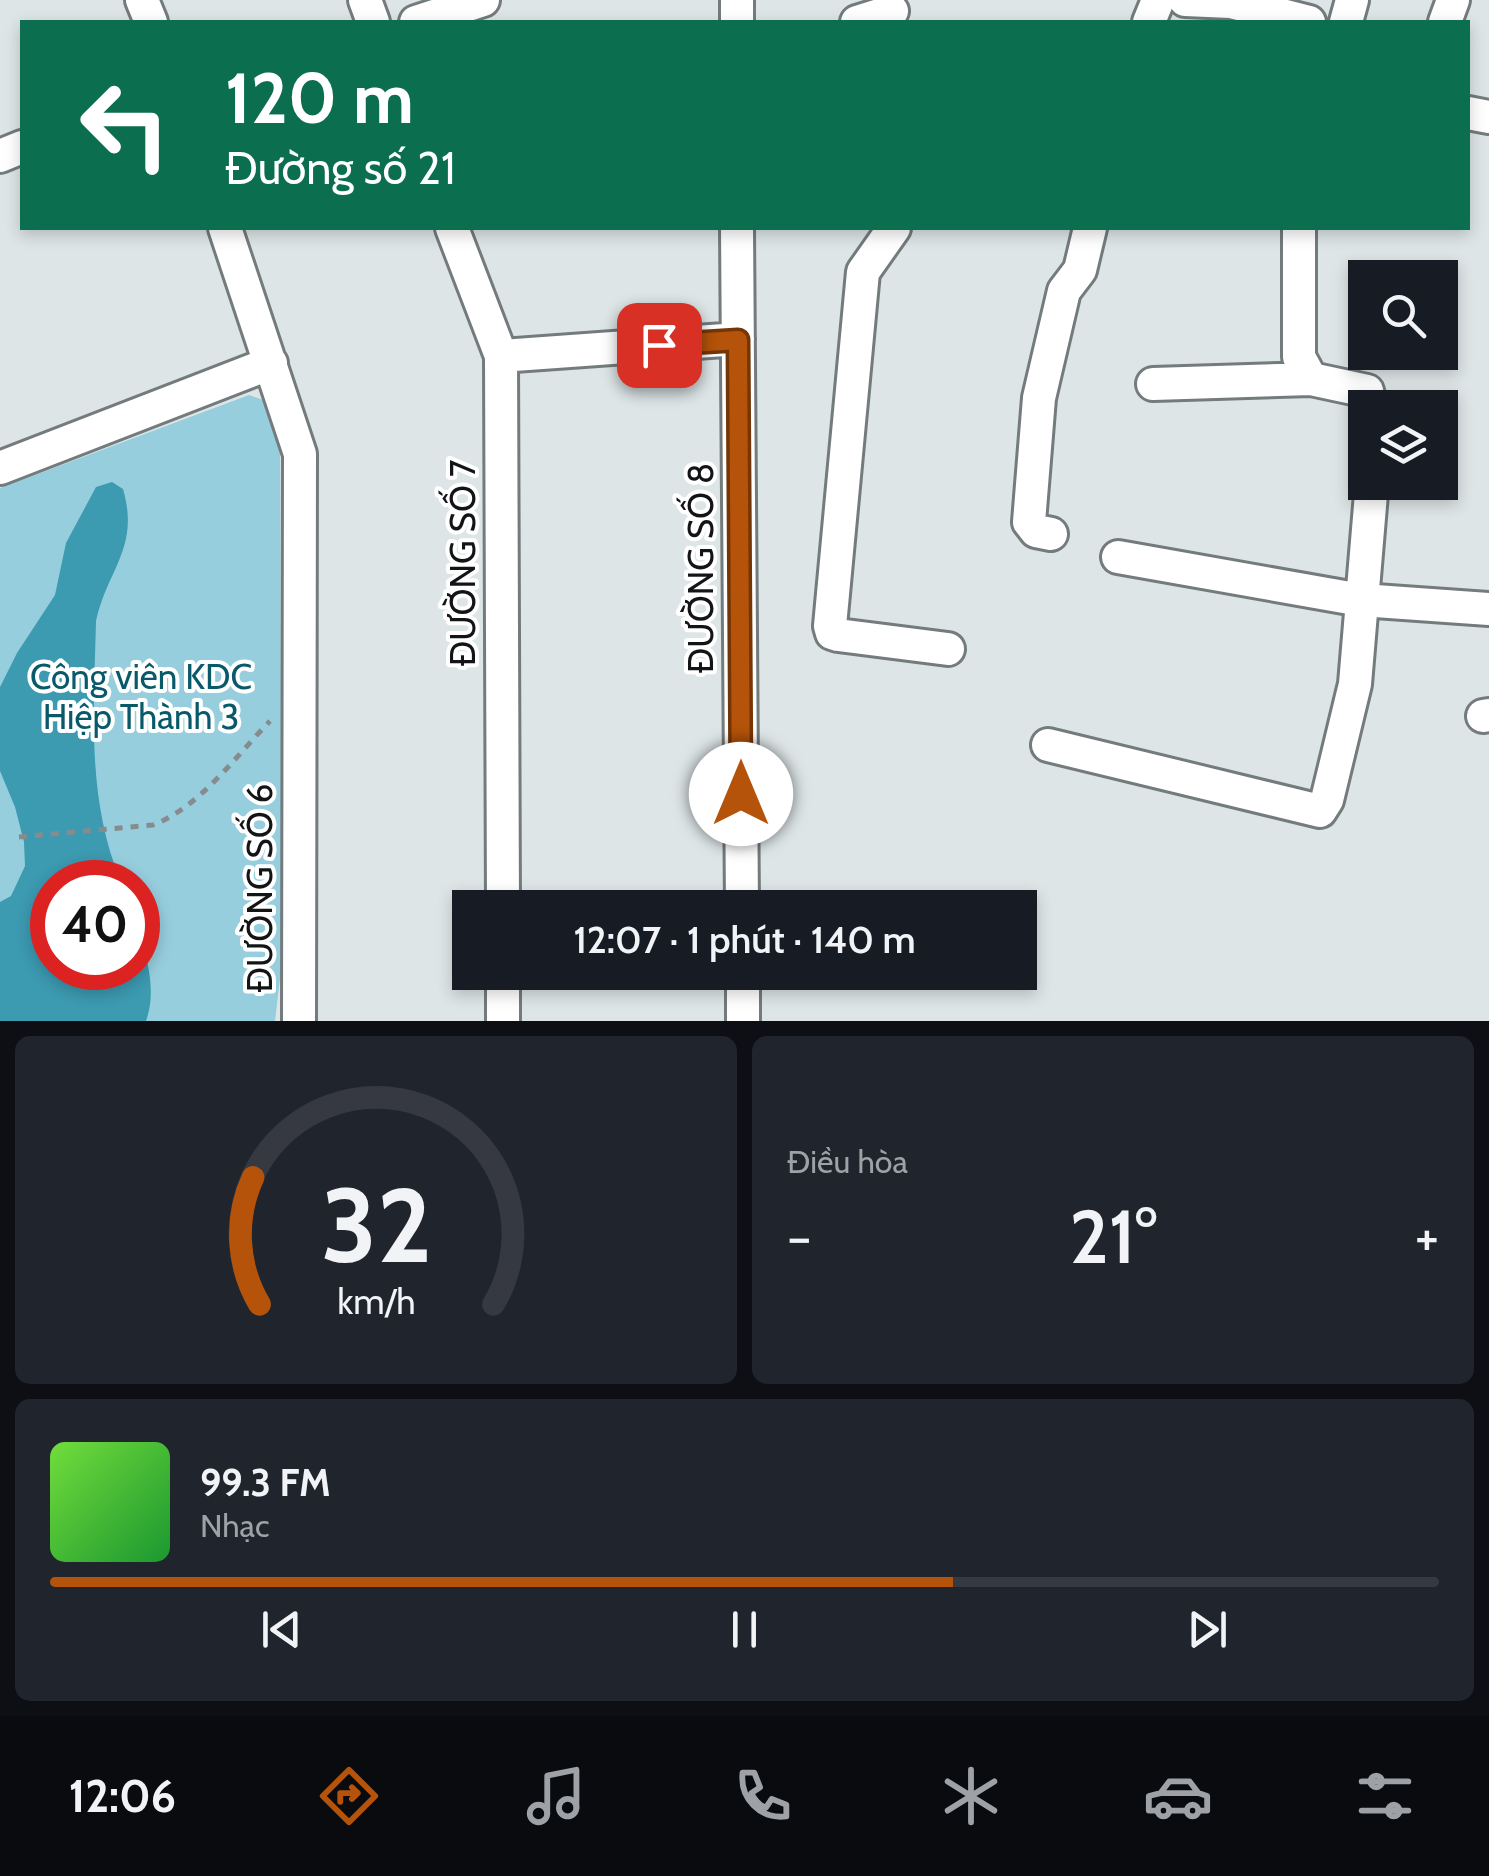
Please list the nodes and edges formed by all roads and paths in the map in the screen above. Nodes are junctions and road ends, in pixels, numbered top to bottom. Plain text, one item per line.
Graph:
1 (484, 0) edge
2 (1185, 0) edge
3 (892, 11) dead end
4 (422, 20) edge
5 (863, 20) edge
6 (1302, 20) edge
7 (226, 230) edge
8 (453, 230) edge
9 (738, 230) edge
10 (893, 230) edge
11 (1090, 230) edge
12 (1298, 230) edge
13 (738, 340) junction
14 (501, 356) junction
15 (271, 363) junction
16 (1311, 378) junction
17 (1153, 384) dead end
18 (1362, 390) edge
19 (0, 468) edge
20 (1370, 500) edge
21 (1051, 534) dead end
22 (1118, 558) dead end
23 (1361, 600) junction
24 (1489, 609) edge
25 (948, 648) dead end
26 (271, 720) dead end
27 (1048, 745) dead end
28 (20, 836) dead end
29 (503, 890) edge
30 (742, 890) edge
31 (503, 990) edge
32 (743, 990) edge
33 (299, 1021) edge
34 (503, 1021) edge
35 (743, 1021) edge

1 - 4 street
2 - 6 street
3 - 5 street
7 - 15 street, ĐƯỜNG SỐ 6
8 - 14 street, ĐƯỜNG SỐ 7
9 - 13 street, ĐƯỜNG SỐ 8
10 - 25 street
11 - 21 street
12 - 16 street
13 - 14 street
13 - 30 street, ĐƯỜNG SỐ 8
14 - 29 street, ĐƯỜNG SỐ 7
15 - 19 street
15 - 33 street, ĐƯỜNG SỐ 6
16 - 17 street
16 - 18 street
20 - 23 street
22 - 23 street
23 - 24 street
23 - 27 street
26 - 28 path
31 - 34 street
32 - 35 street

